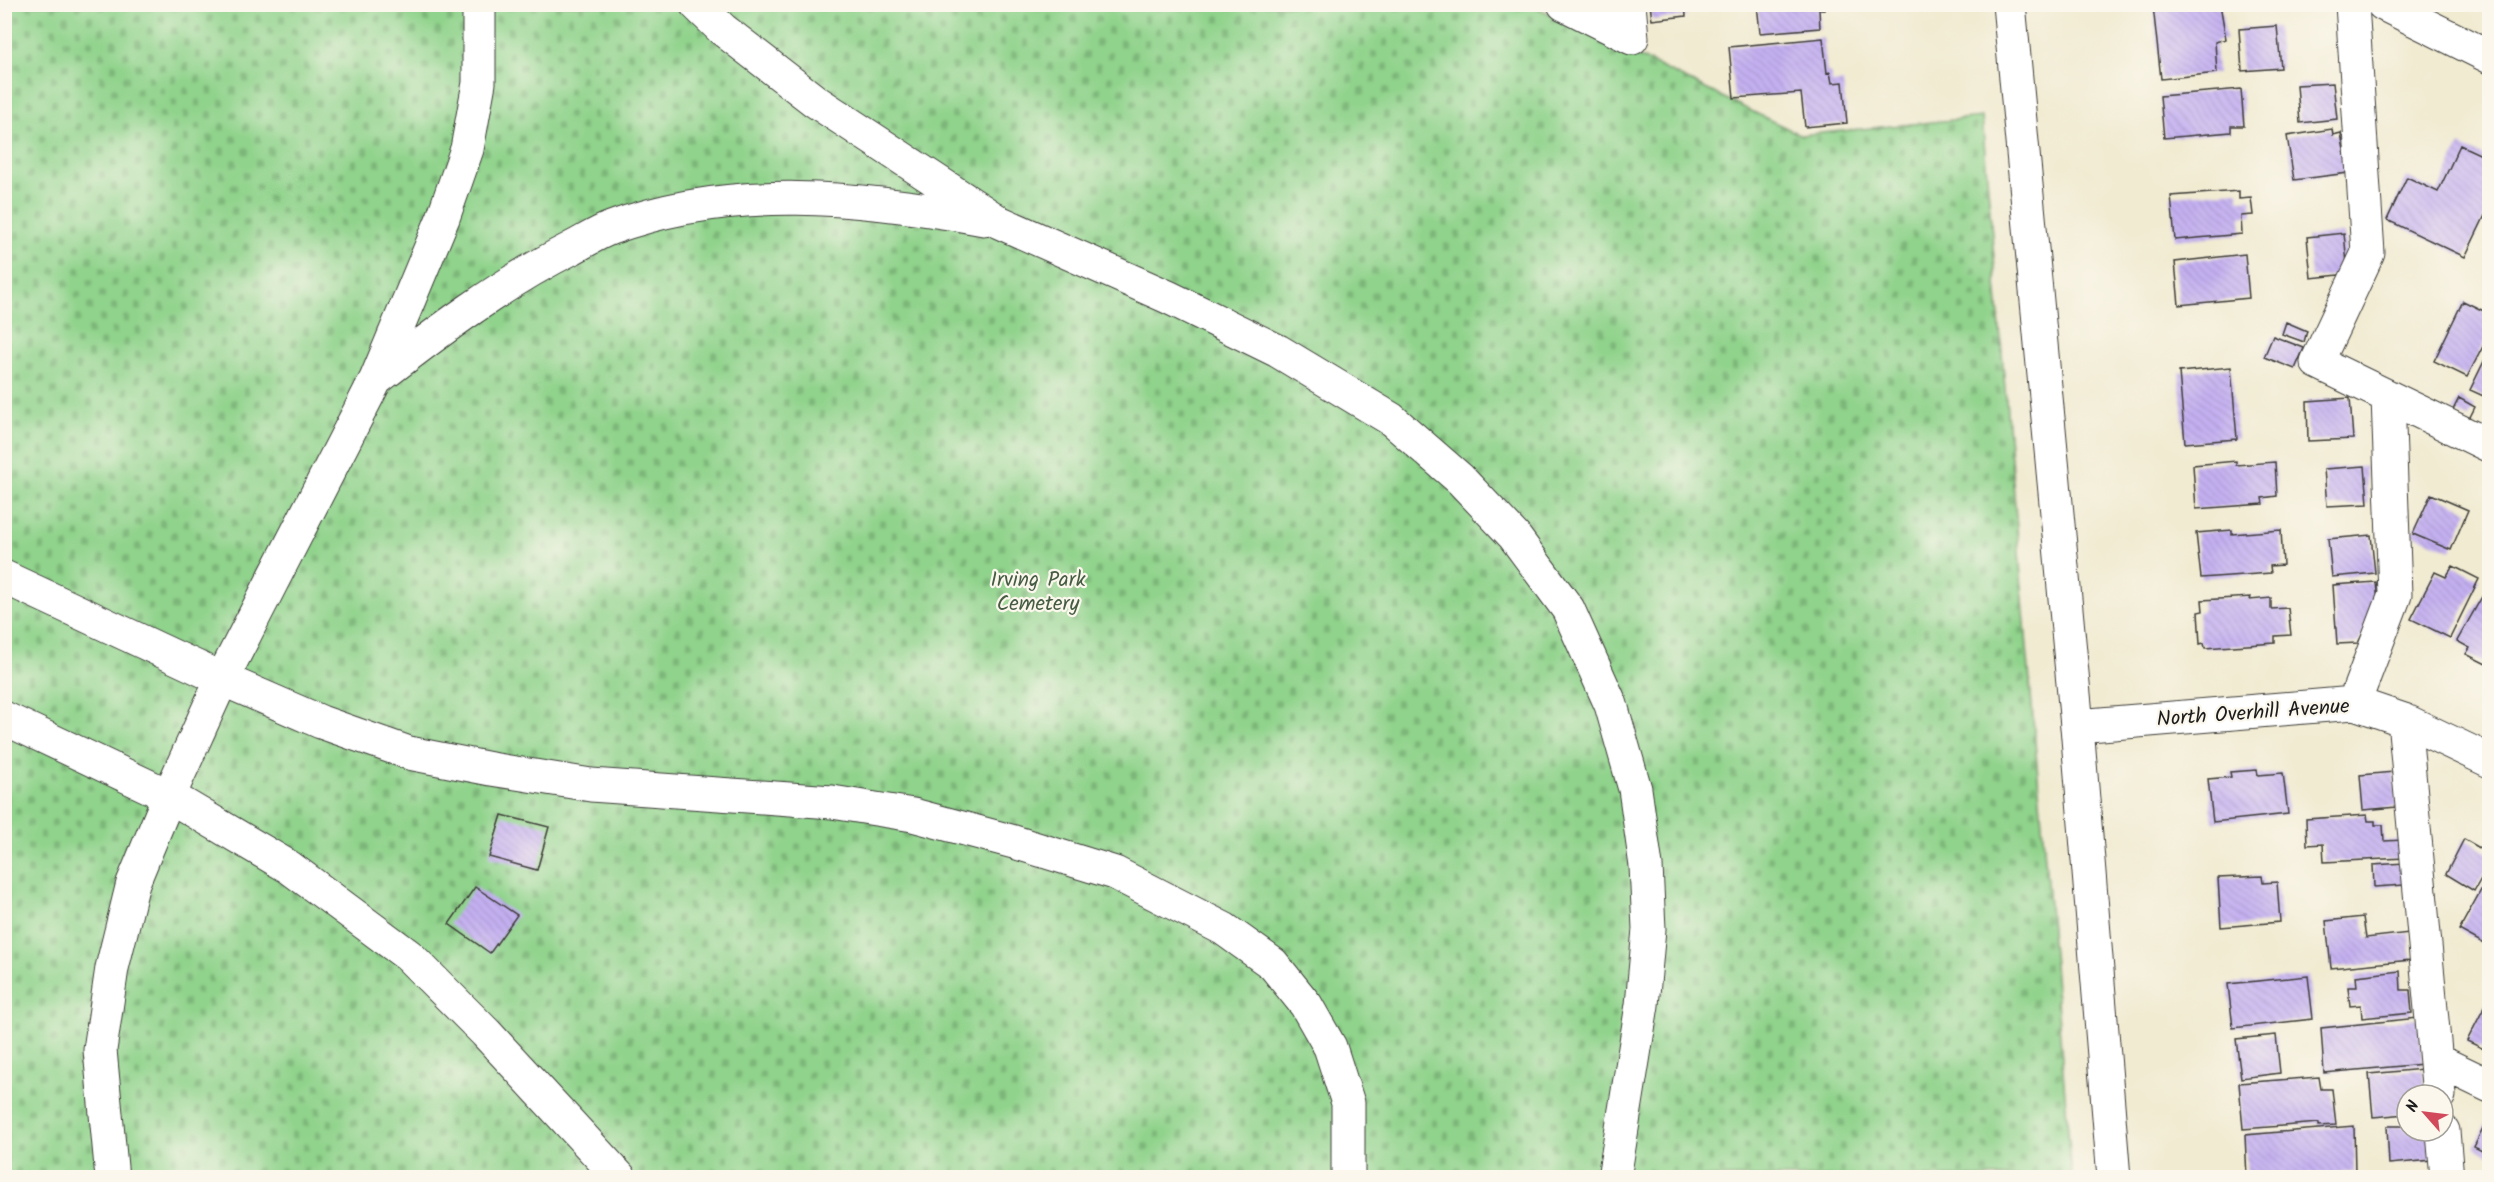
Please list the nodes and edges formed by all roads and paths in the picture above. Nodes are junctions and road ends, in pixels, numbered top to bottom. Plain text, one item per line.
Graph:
1 (479, 4) edge
2 (696, 4) edge
3 (1564, 4) edge
4 (1629, 4) edge
5 (2009, 4) edge
6 (2352, 4) edge
7 (2383, 4) edge
8 (2490, 57) edge
9 (999, 222) junction
10 (376, 379) junction
11 (2388, 397) junction
12 (2490, 446) edge
13 (4, 577) edge
14 (222, 679) junction
15 (2354, 703) junction
16 (4, 718) edge
17 (2404, 720) junction
18 (2077, 726) junction
19 (2490, 761) edge
20 (168, 796) junction
21 (2436, 1060) junction
22 (2438, 1083) edge
23 (2490, 1086) edge
24 (2443, 1143) edge
25 (112, 1178) edge
26 (620, 1178) edge
27 (1348, 1178) edge
28 (1614, 1178) edge
29 (2114, 1178) edge
30 (2447, 1178) edge

1 - 10 main road
2 - 9 main road
3 - 4 main road
5 - 18 main road
6 - 11 main road
7 - 8 main road
9 - 10 main road
9 - 28 main road
10 - 14 main road
11 - 12 main road
11 - 15 main road
13 - 14 main road
14 - 20 main road
14 - 27 main road
15 - 17 main road, North Overhill Avenue
15 - 18 main road, North Overhill Avenue
16 - 20 main road
17 - 19 main road, North Overhill Avenue
17 - 21 main road
18 - 29 main road
20 - 25 main road
20 - 26 main road
21 - 22 main road
21 - 23 main road
24 - 30 main road

